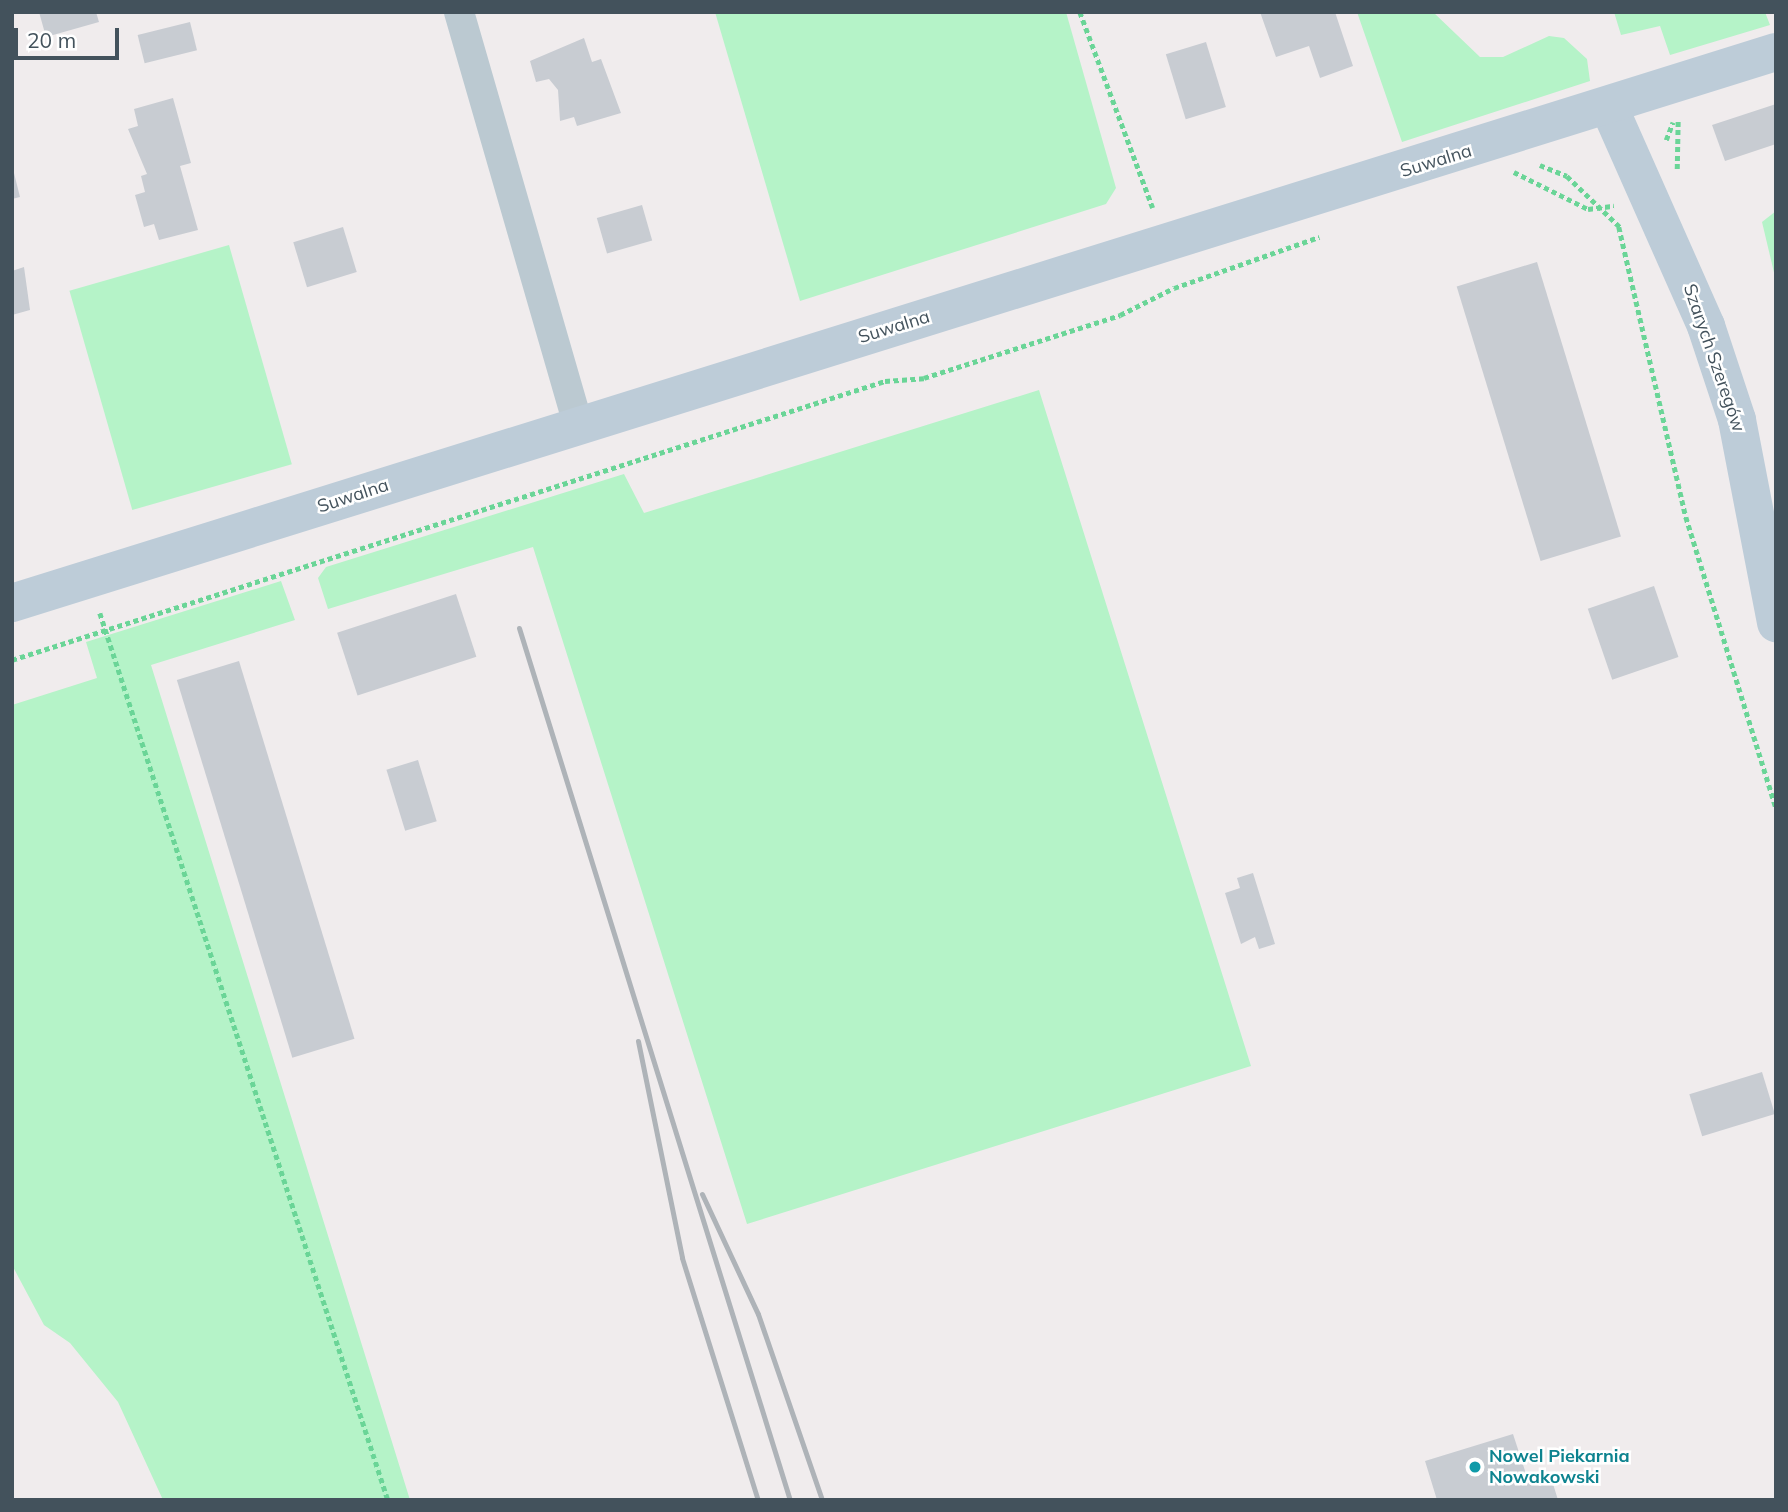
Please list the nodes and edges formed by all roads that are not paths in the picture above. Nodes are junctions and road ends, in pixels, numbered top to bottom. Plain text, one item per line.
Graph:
1 (458, 12) edge
2 (1776, 52) edge
3 (1609, 107) junction
4 (578, 423) junction
5 (12, 603) edge
6 (1776, 623) edge

1 - 4 street
2 - 3 street, Suwalna
3 - 4 street, Suwalna
3 - 6 street, Szarych Szeregów
4 - 5 street, Suwalna

